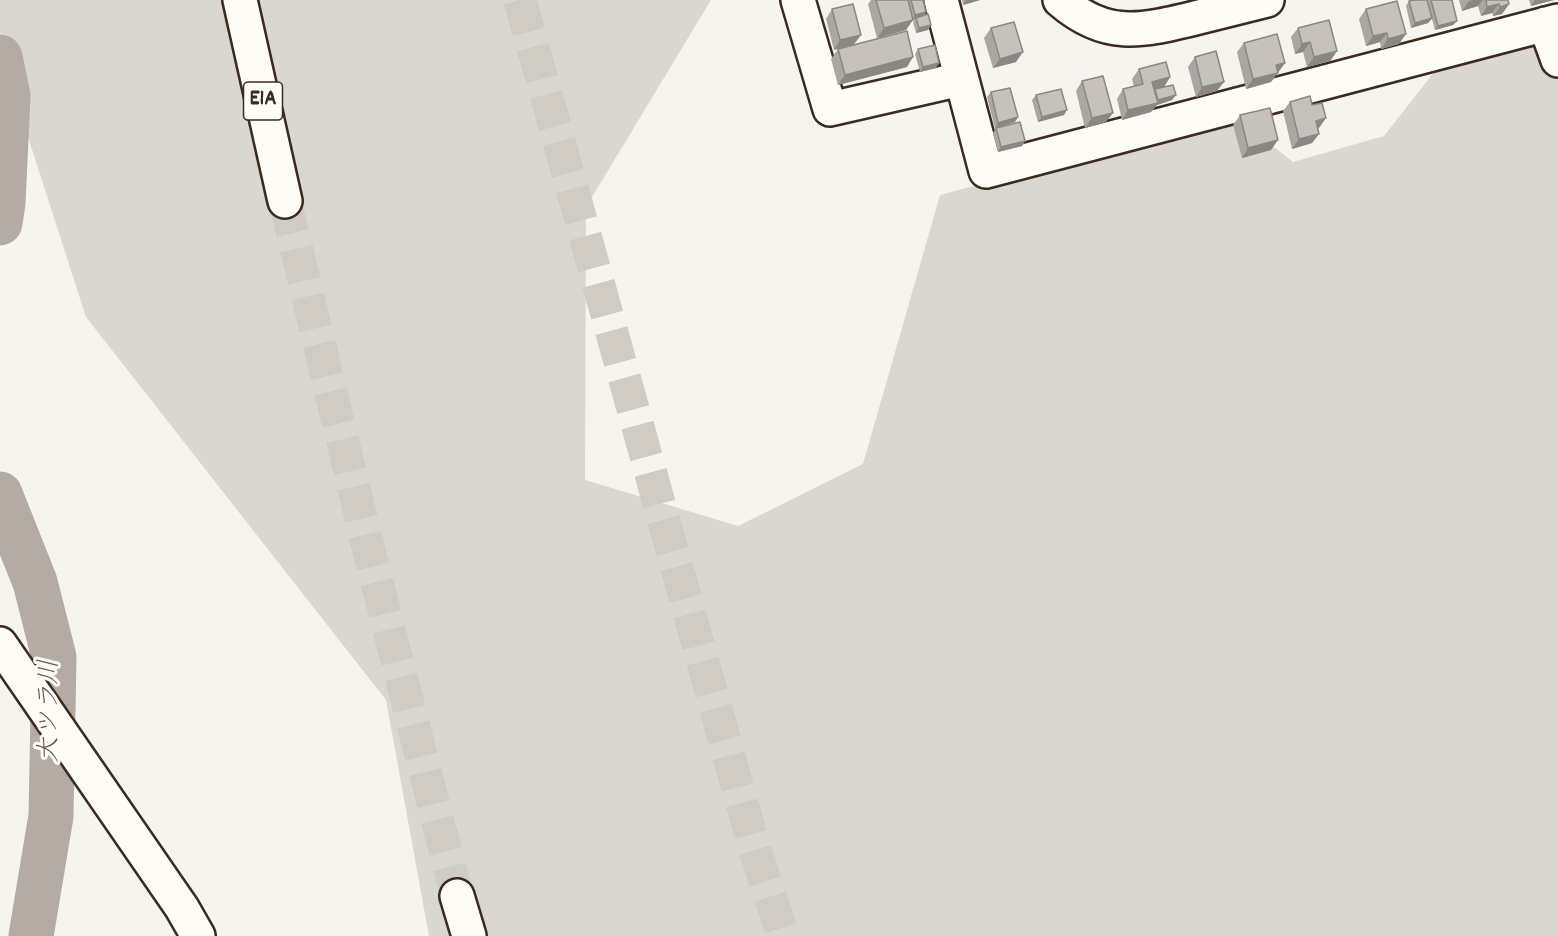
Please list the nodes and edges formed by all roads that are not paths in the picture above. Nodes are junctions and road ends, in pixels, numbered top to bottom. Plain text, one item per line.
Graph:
1 (240, 0) edge
2 (798, 0) edge
3 (940, 0) edge
4 (1060, 0) edge
5 (1267, 0) edge
6 (1552, 23) edge
7 (1558, 60) edge
8 (961, 79) junction
9 (285, 201) tunnel mouth
10 (5, 652) edge
11 (457, 896) tunnel mouth
12 (198, 936) edge
13 (469, 936) edge

1 - 9 main road, E1A
2 - 8 main road
3 - 8 main road
4 - 5 main road
6 - 7 main road
6 - 8 main road
10 - 12 main road
11 - 13 main road

